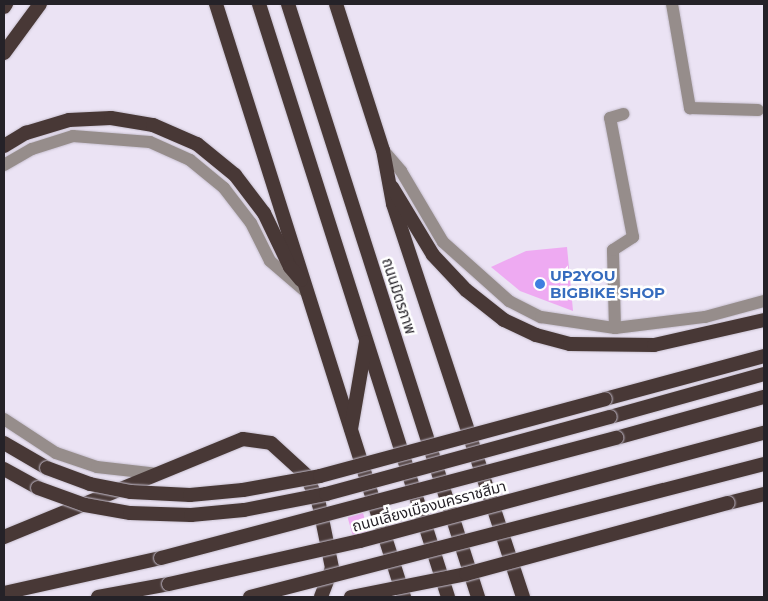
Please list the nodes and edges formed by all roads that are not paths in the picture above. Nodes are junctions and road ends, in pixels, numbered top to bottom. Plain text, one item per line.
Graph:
1 (40, 4) edge
2 (216, 4) edge
3 (259, 4) edge
4 (288, 4) edge
5 (672, 4) edge
6 (337, 8) edge
7 (4, 54) edge
8 (758, 110) dead end
9 (623, 114) dead end
10 (4, 146) edge
11 (383, 150) junction
12 (4, 165) edge
13 (392, 187) junction
14 (303, 286) junction
15 (764, 301) edge
16 (764, 320) edge
17 (615, 328) junction
18 (366, 338) junction
19 (764, 356) edge
20 (764, 374) edge
21 (764, 397) edge
22 (4, 419) edge
23 (350, 433) junction
24 (764, 433) edge
25 (4, 443) edge
26 (764, 464) edge
27 (4, 469) edge
28 (160, 474) junction
29 (764, 494) edge
30 (4, 537) edge
31 (4, 593) edge
32 (98, 597) edge
33 (250, 597) edge
34 (322, 597) edge
35 (351, 597) edge
36 (404, 597) edge
37 (448, 597) edge
38 (478, 597) edge
39 (523, 597) edge

1 - 7 highway
2 - 14 highway
3 - 18 highway
4 - 38 highway, ถนนมิตรภาพ
5 - 8 street
6 - 11 highway
9 - 17 street
10 - 14 highway
11 - 13 highway
11 - 17 street
12 - 14 street
13 - 16 highway
13 - 39 highway
14 - 23 highway
15 - 17 street
18 - 23 highway
18 - 37 highway
19 - 25 highway, bridge
20 - 27 highway, bridge
21 - 31 highway, bridge
22 - 28 street
23 - 36 highway
24 - 32 highway, ถนนเลี่ยงเมืองนครราชสีมา, bridge
26 - 33 highway, bridge
28 - 30 highway
28 - 34 highway
29 - 35 highway, bridge

